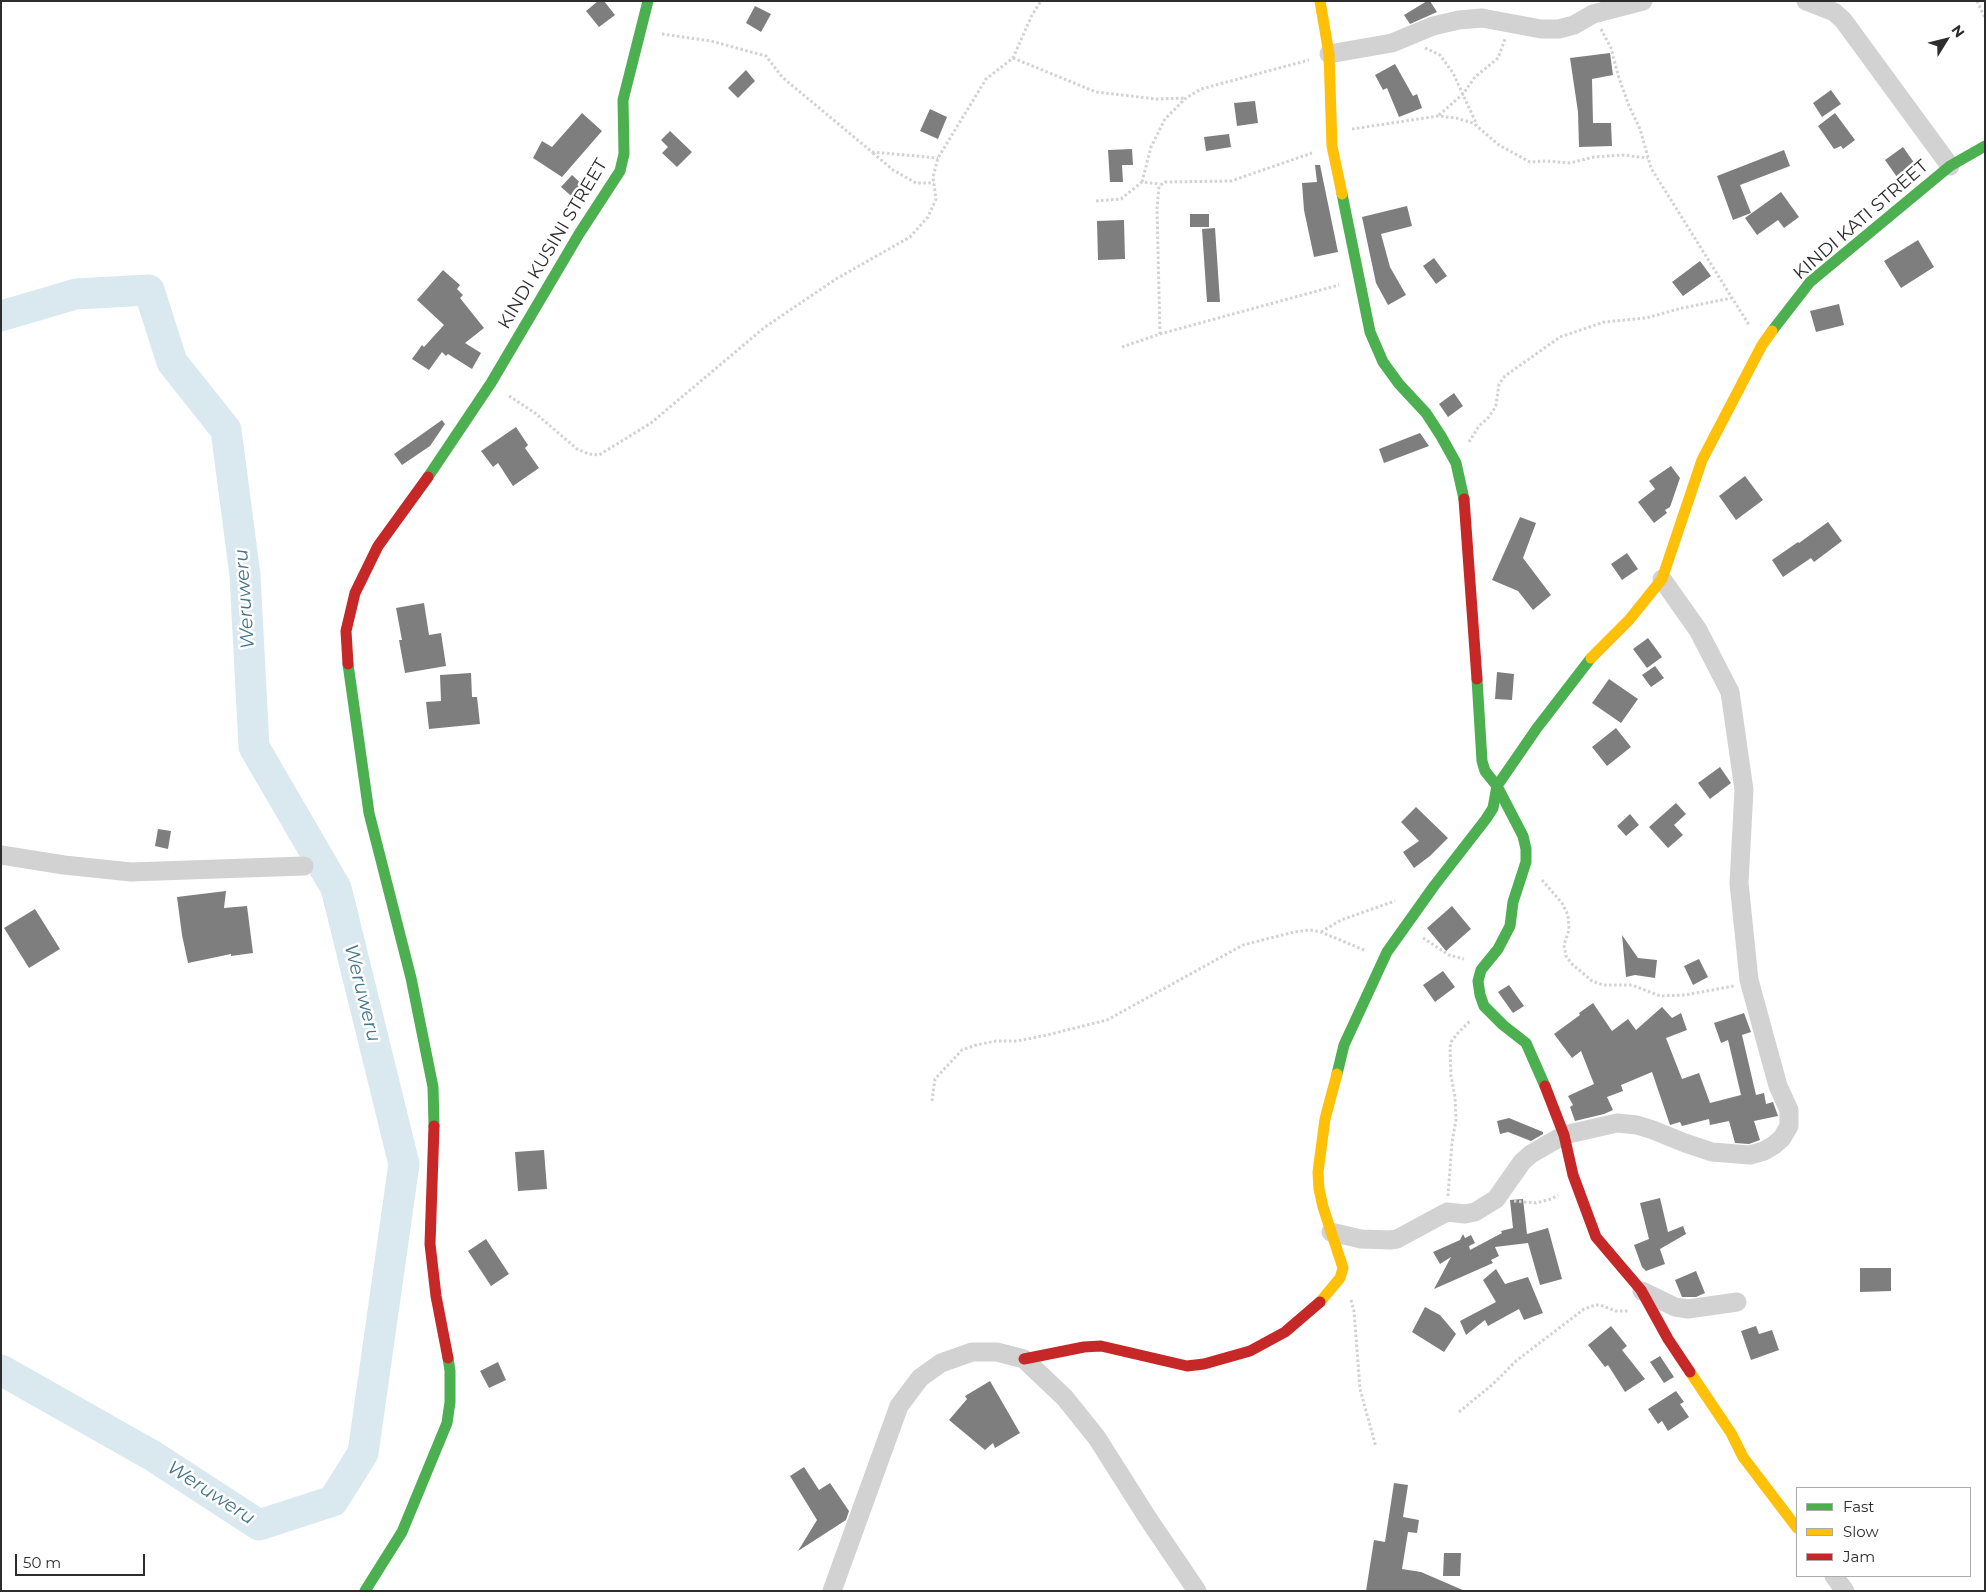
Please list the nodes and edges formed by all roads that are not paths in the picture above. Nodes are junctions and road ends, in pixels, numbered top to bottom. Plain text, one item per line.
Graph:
1 (648, 1) edge
2 (1320, 1) edge
3 (1643, 1) edge
4 (1806, 1) edge
5 (1329, 54) junction
6 (1985, 146) edge
7 (1950, 166) junction
8 (1662, 579) junction
9 (1497, 786) junction
10 (1, 855) edge
11 (304, 866) dead end
12 (1564, 1135) junction
13 (1331, 1232) junction
14 (1641, 1290) junction
15 (1737, 1302) dead end
16 (1024, 1359) junction
17 (1796, 1527) edge
18 (1835, 1577) edge
19 (364, 1591) edge
20 (832, 1591) edge
21 (1197, 1591) edge
22 (1845, 1591) edge

1 - 19 street, KINDI KUSINI STREET
2 - 5 street
3 - 5 street
4 - 7 street
5 - 9 street
6 - 7 street, KINDI KATI STREET
7 - 8 street, KINDI KATI STREET
8 - 9 street
8 - 12 street
9 - 12 street
9 - 13 street
10 - 11 street
12 - 13 street
12 - 14 street
13 - 16 street
14 - 15 street
14 - 17 street
16 - 20 street
16 - 21 street
18 - 22 street

